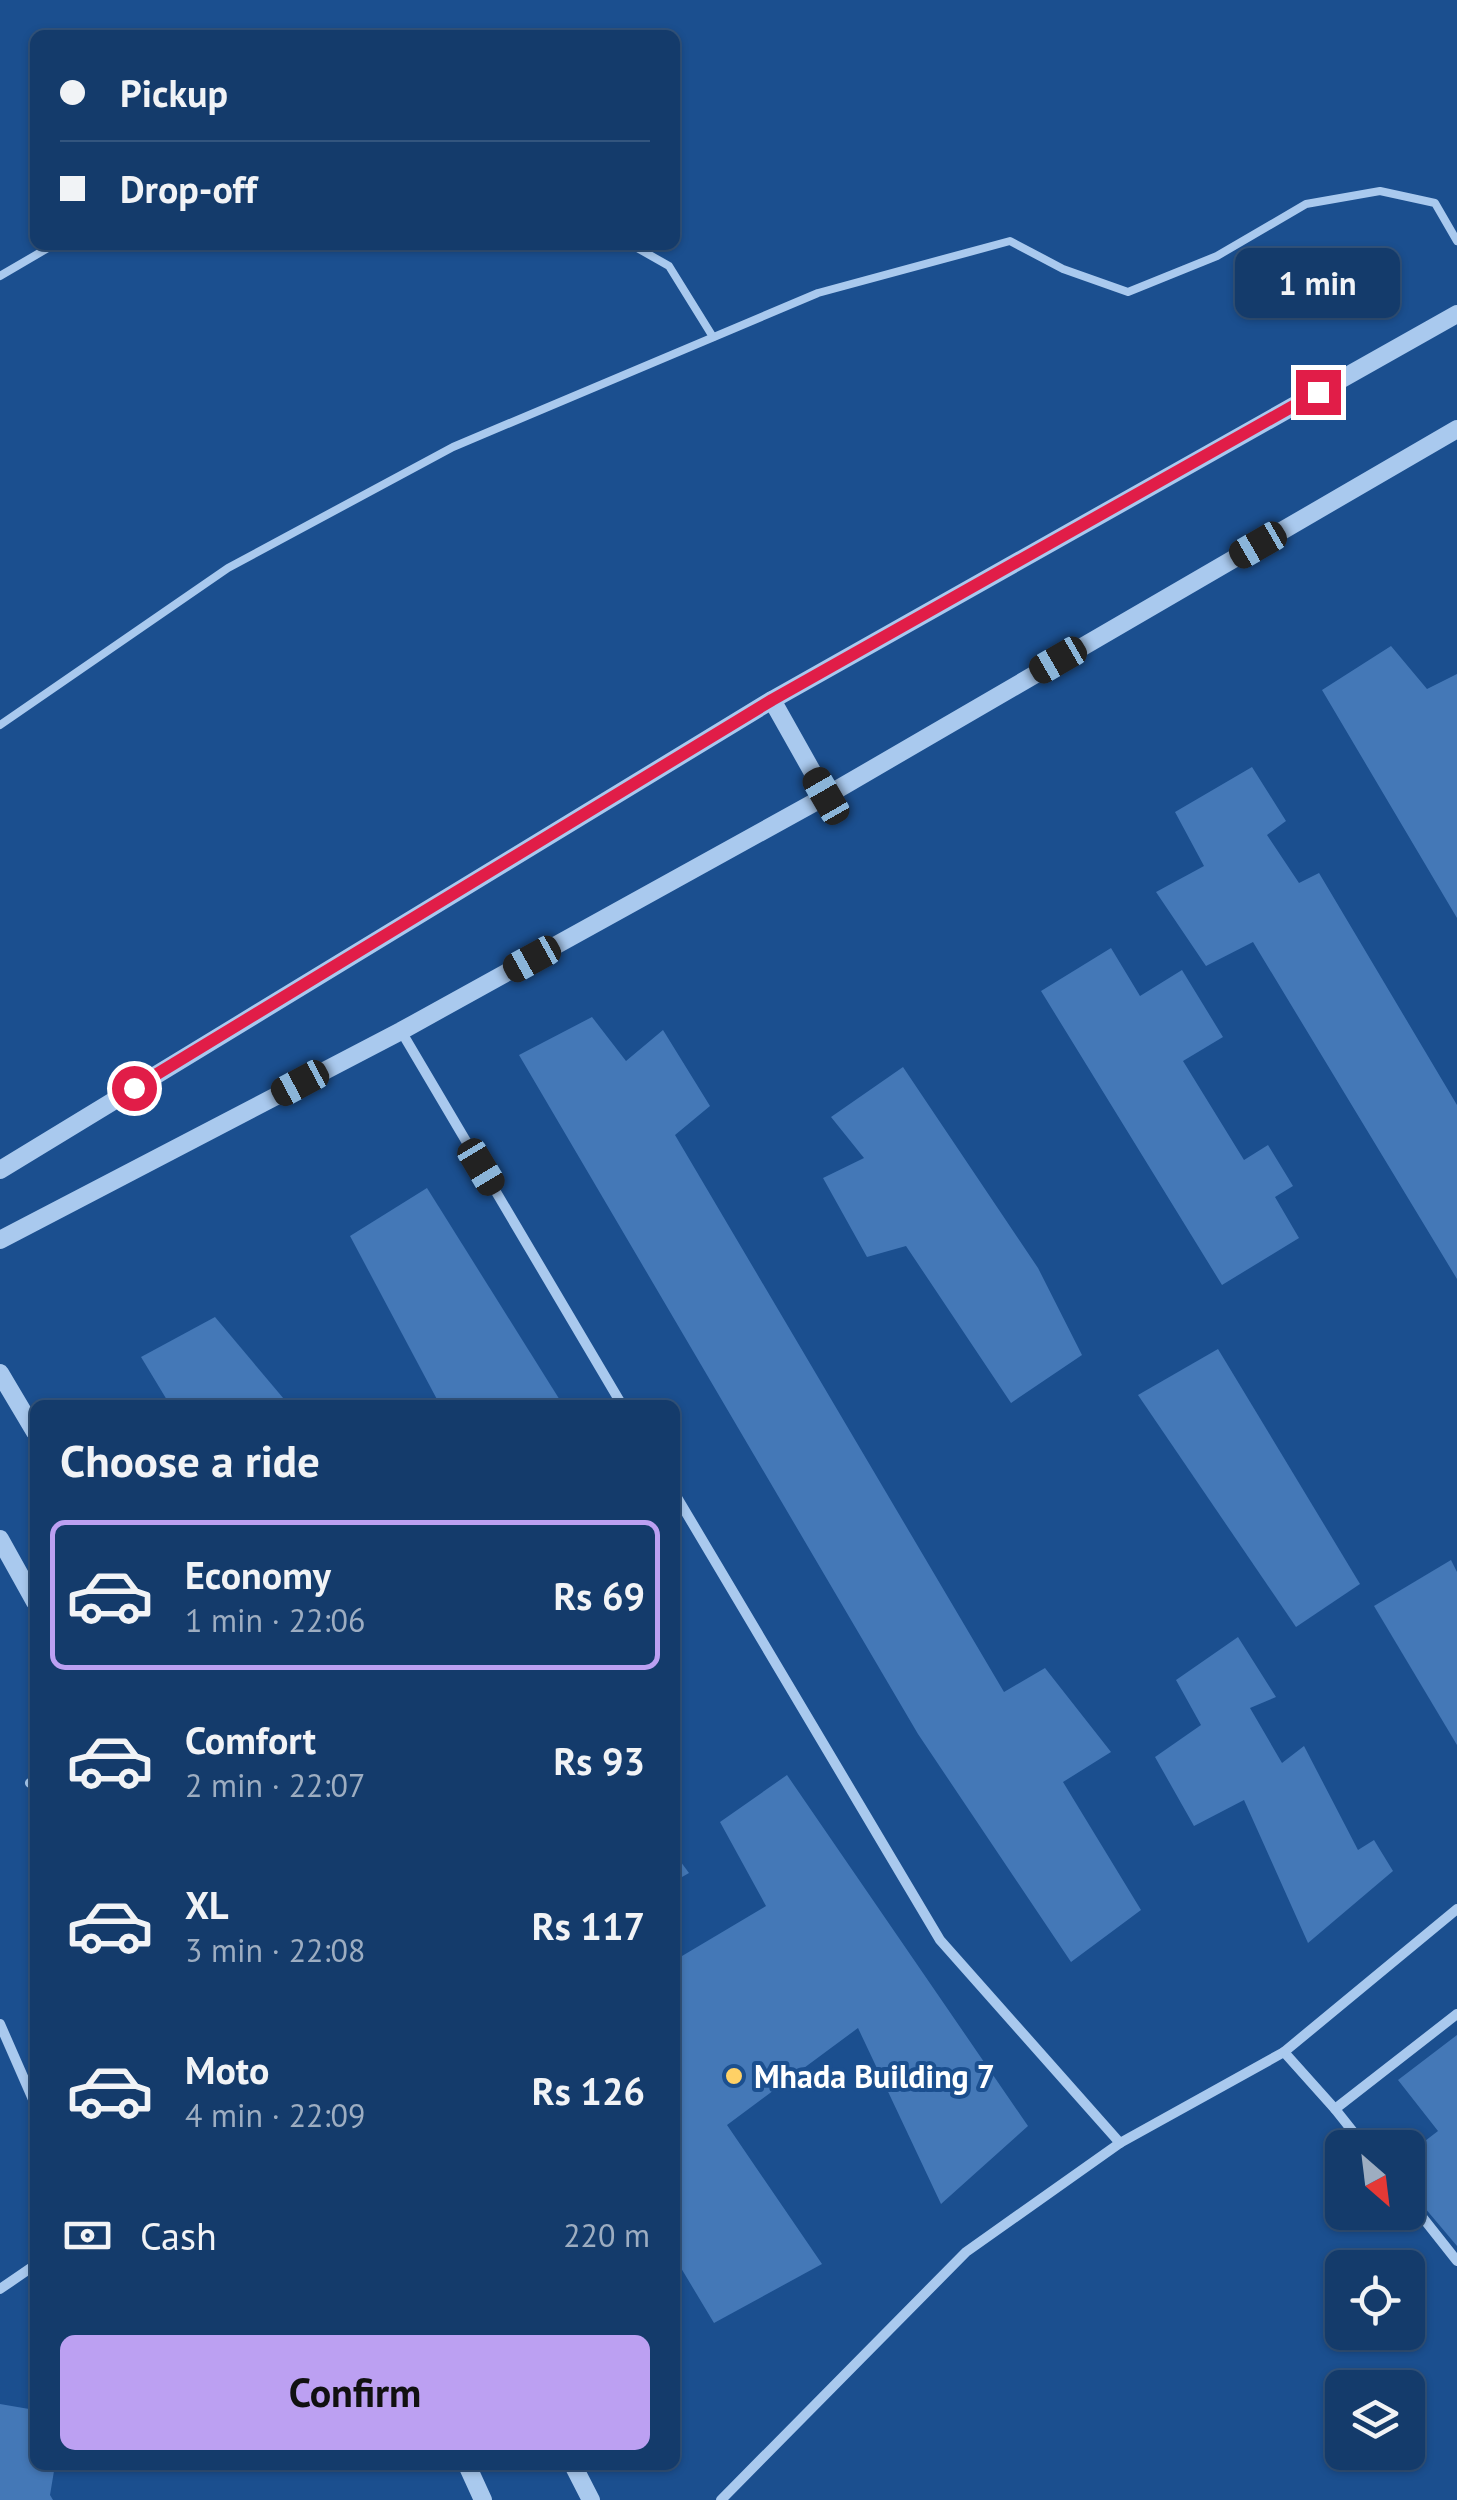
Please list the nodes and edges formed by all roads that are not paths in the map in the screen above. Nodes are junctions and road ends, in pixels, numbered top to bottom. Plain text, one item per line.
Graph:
1 (1457, 241) edge
2 (44, 250) edge
3 (641, 250) edge
4 (0, 276) edge
5 (1457, 314) edge
6 (713, 337) junction
7 (1457, 429) edge
8 (772, 700) junction
9 (0, 725) edge
10 (826, 796) junction
11 (401, 1031) junction
12 (0, 1170) edge
13 (0, 1240) edge
14 (0, 1373) edge
15 (619, 1400) edge
16 (30, 1424) edge
17 (680, 1502) edge
18 (0, 1539) edge
19 (30, 1593) edge
20 (1457, 1909) edge
21 (1457, 2014) edge
22 (0, 2024) edge
23 (1284, 2052) junction
24 (30, 2093) edge
25 (1335, 2109) junction
26 (1352, 2130) edge
27 (1120, 2143) junction
28 (1425, 2221) edge
29 (1457, 2261) edge
30 (30, 2268) edge
31 (0, 2272) edge
32 (4, 2286) edge
33 (469, 2470) edge
34 (576, 2470) edge
35 (483, 2500) edge
36 (591, 2500) edge
37 (721, 2500) edge

1 - 6 lane
2 - 4 lane
3 - 6 lane
5 - 8 street
6 - 9 lane
7 - 10 street
8 - 10 street
8 - 12 street
10 - 11 street
11 - 13 street
11 - 15 street
14 - 16 street
17 - 27 street
18 - 19 street
20 - 23 street
21 - 25 street
22 - 24 street
23 - 25 street
23 - 27 street
25 - 26 street
27 - 37 street
28 - 29 street
30 - 32 street
31 - 32 street
33 - 35 street
34 - 36 street

